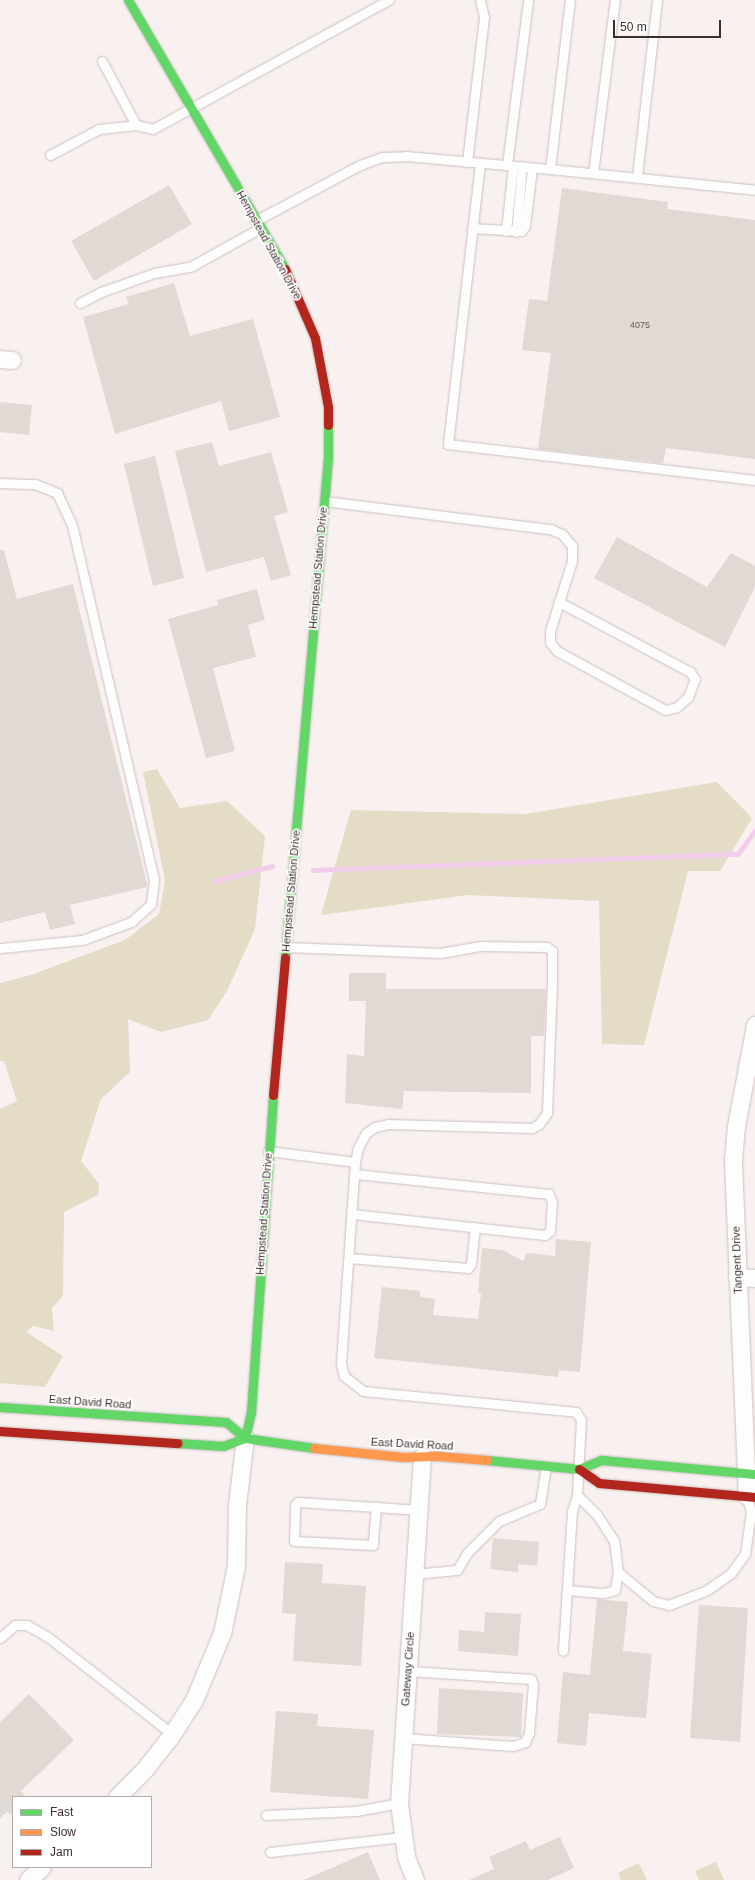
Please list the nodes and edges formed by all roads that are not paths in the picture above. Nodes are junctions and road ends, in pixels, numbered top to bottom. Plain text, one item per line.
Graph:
1 (128, 0) edge
2 (389, 0) edge
3 (480, 0) edge
4 (528, 0) edge
5 (570, 0) edge
6 (615, 0) edge
7 (657, 0) edge
8 (102, 61) dead end
9 (192, 109) junction
10 (136, 125) junction
11 (50, 155) dead end
12 (467, 162) junction
13 (480, 163) junction
14 (514, 166) junction
15 (532, 167) junction
16 (550, 169) junction
17 (593, 173) junction
18 (637, 176) junction
19 (755, 190) edge
20 (258, 224) junction
21 (472, 228) junction
22 (506, 231) junction
23 (516, 232) junction
24 (80, 303) dead end
25 (755, 480) edge
26 (0, 484) edge
27 (324, 501) junction
28 (559, 602) junction
29 (286, 947) junction
30 (0, 948) edge
31 (755, 1025) edge
32 (268, 1151) junction
33 (355, 1162) junction
34 (354, 1174) junction
35 (352, 1214) junction
36 (474, 1227) junction
37 (349, 1258) junction
38 (737, 1277) junction
39 (755, 1278) edge
40 (0, 1407) edge
41 (0, 1431) edge
42 (245, 1438) junction
43 (422, 1457) junction
44 (546, 1466) junction
45 (579, 1469) junction
46 (750, 1473) edge
47 (577, 1495) junction
48 (751, 1497) edge
49 (376, 1507) junction
50 (419, 1510) junction
51 (618, 1572) junction
52 (414, 1574) junction
53 (567, 1590) junction
54 (0, 1638) edge
55 (563, 1651) dead end
56 (408, 1671) junction
57 (172, 1734) junction
58 (404, 1738) junction
59 (118, 1796) edge
60 (399, 1803) junction
61 (266, 1815) dead end
62 (402, 1837) junction
63 (270, 1852) dead end
64 (41, 1868) edge
65 (28, 1880) edge
66 (415, 1880) edge

1 - 9 street, Hempstead Station Drive
2 - 9 lane
3 - 12 lane
4 - 14 lane
5 - 16 lane
6 - 17 lane
7 - 18 lane
8 - 10 lane
9 - 10 lane
9 - 20 street, Hempstead Station Drive
10 - 11 lane
12 - 13 lane
12 - 20 lane
13 - 14 lane
13 - 21 lane
14 - 15 lane
14 - 22 lane
14 - 23 lane
15 - 16 lane
15 - 23 lane
16 - 17 lane
17 - 18 lane
18 - 19 lane
20 - 24 lane
20 - 27 street, Hempstead Station Drive
21 - 22 lane
21 - 25 lane
22 - 23 lane
26 - 30 lane
27 - 28 lane
27 - 29 street, Hempstead Station Drive
28 - 28 lane
29 - 32 street, Hempstead Station Drive
29 - 33 lane
31 - 38 street, Tangent Drive
32 - 33 lane
32 - 42 street, Hempstead Station Drive
33 - 34 lane
34 - 35 lane
34 - 36 lane
35 - 36 lane
35 - 37 lane
36 - 37 lane
37 - 45 lane
38 - 39 street
38 - 46 street, Tangent Drive
40 - 42 street, East David Road
41 - 42 street, East David Road
42 - 43 street, East David Road
42 - 57 street, Hempstead Station Drive
43 - 44 street, East David Road
43 - 50 street, Gateway Circle
44 - 45 street, East David Road
44 - 52 lane
45 - 46 street, East David Road
45 - 47 lane
45 - 48 street, East David Road
46 - 48 street, Tangent Drive
47 - 51 lane
47 - 53 lane
48 - 51 lane
49 - 49 lane
49 - 50 lane
50 - 52 street, Gateway Circle
51 - 53 lane
52 - 56 street, Gateway Circle
53 - 55 lane
54 - 57 lane
56 - 58 street, Gateway Circle
56 - 58 lane
57 - 59 street, Hempstead Station Drive
58 - 60 street, Gateway Circle
60 - 61 lane
60 - 62 street, Gateway Circle
62 - 63 lane
62 - 66 street, Gateway Circle
64 - 65 street

